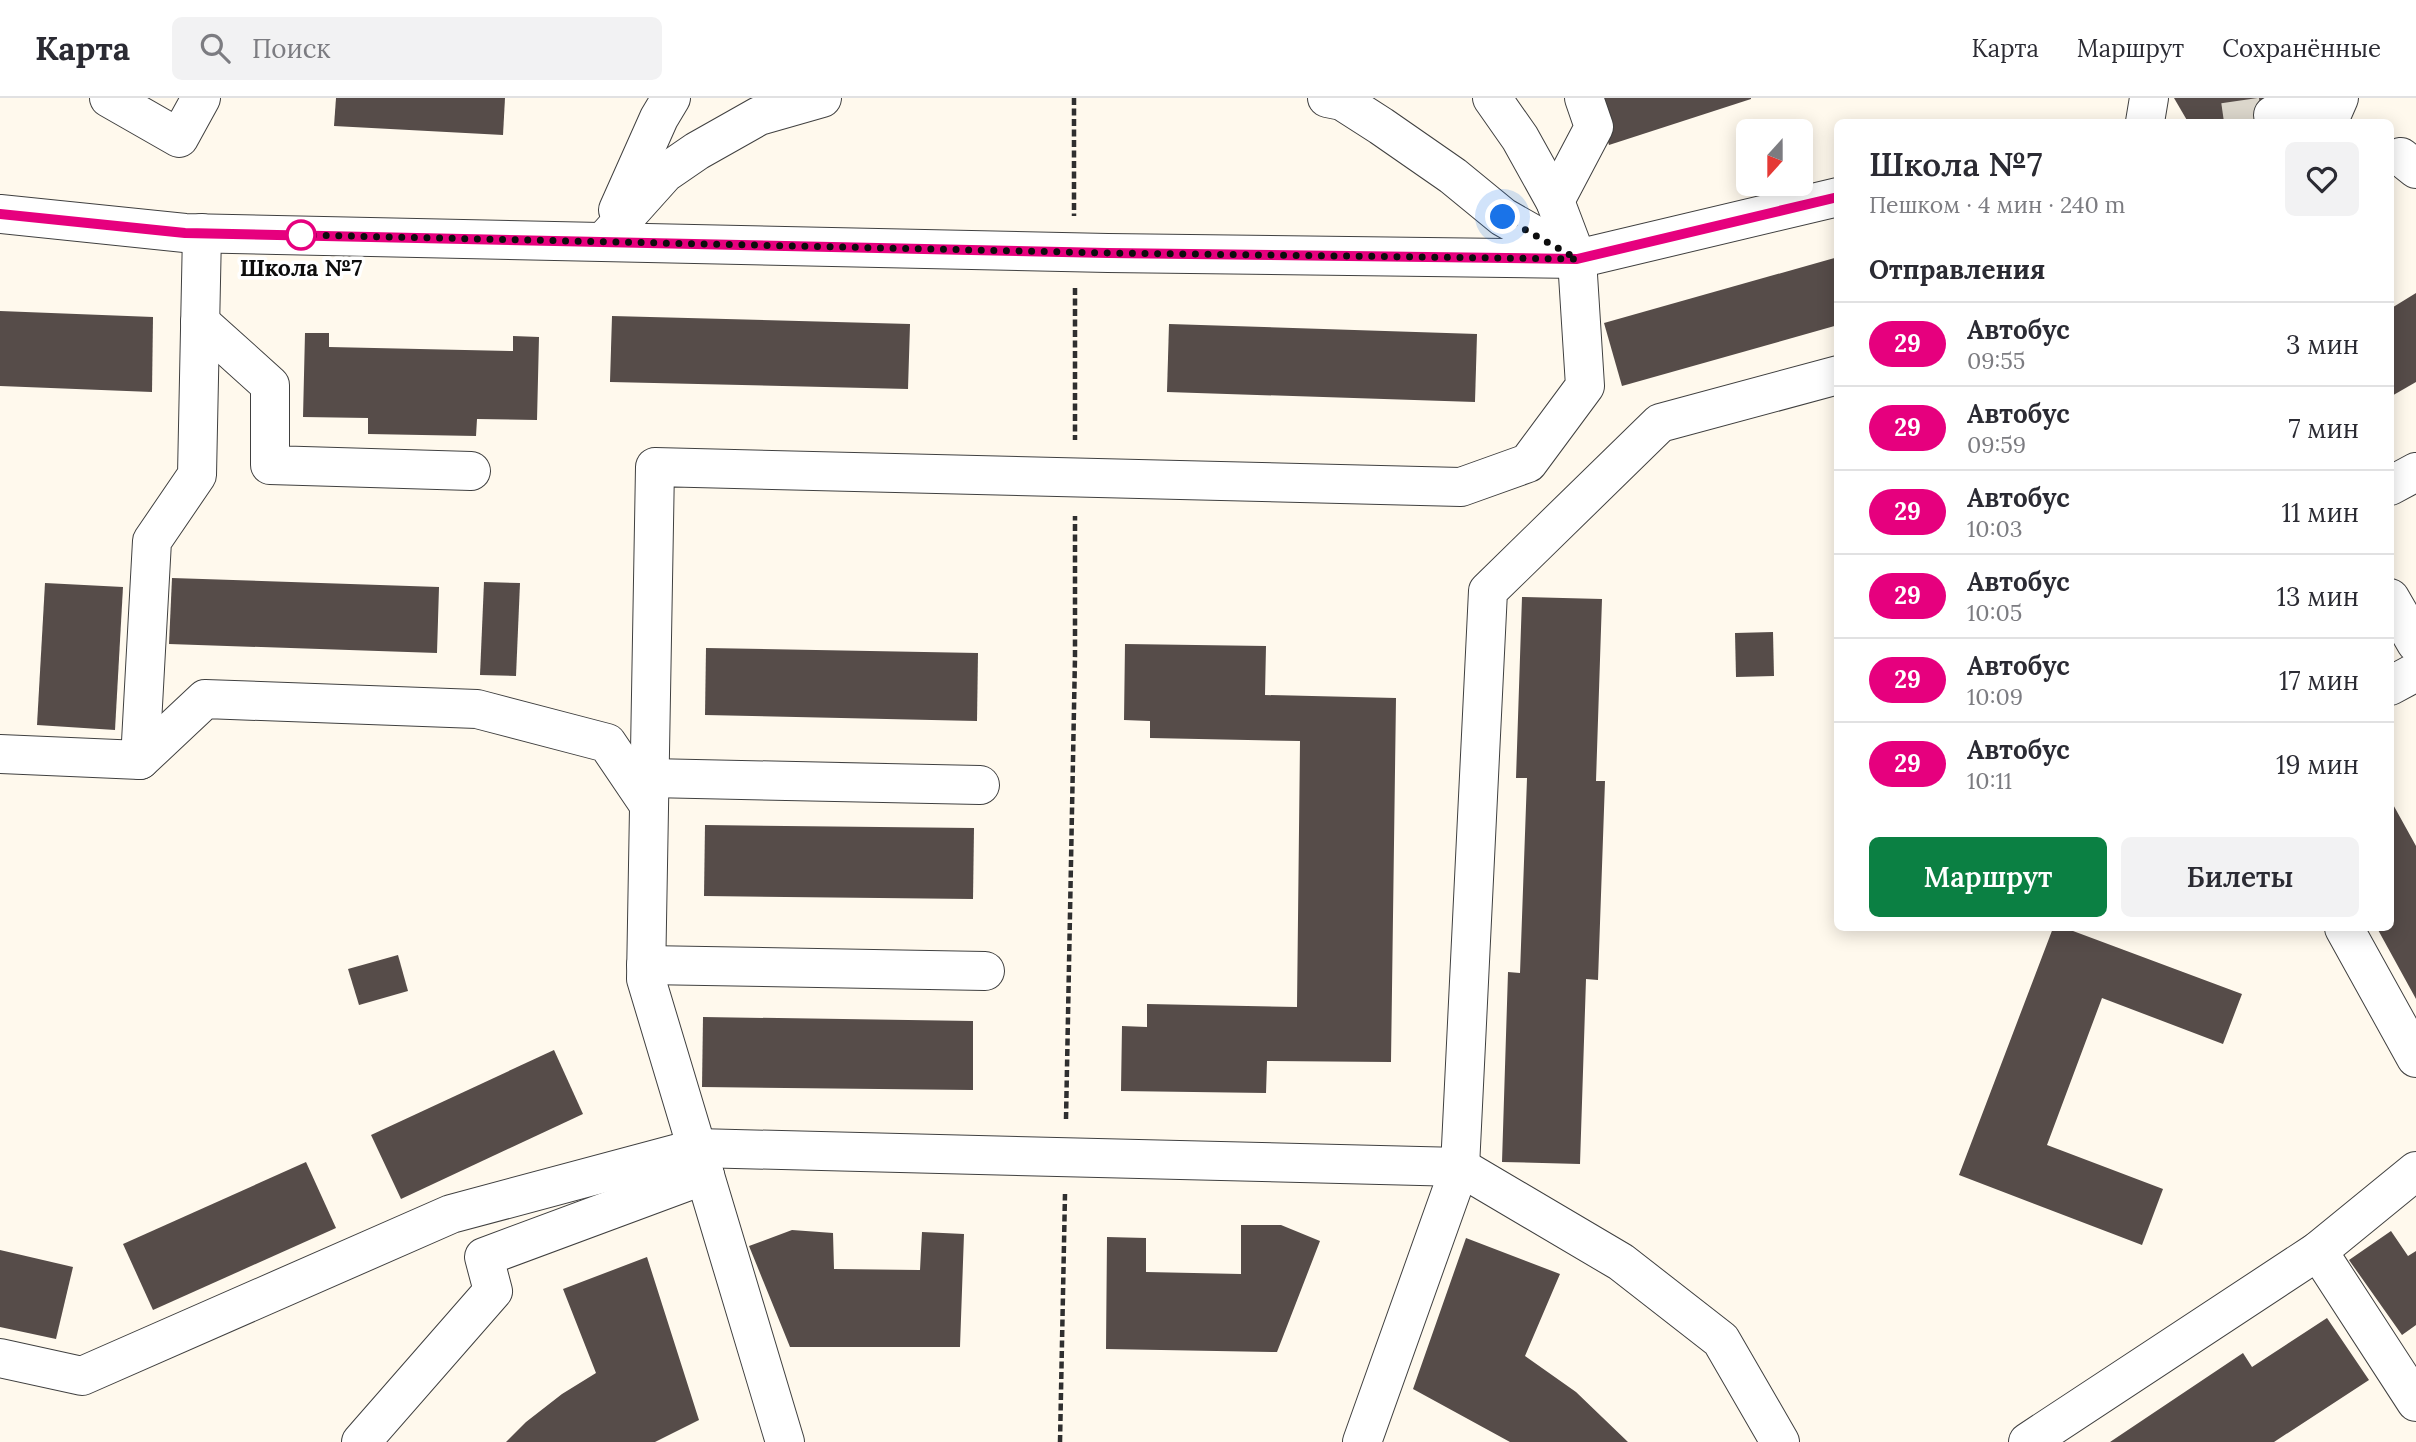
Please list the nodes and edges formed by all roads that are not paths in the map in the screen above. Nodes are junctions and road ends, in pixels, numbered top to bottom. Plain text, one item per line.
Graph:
1 (108, 98) edge
2 (201, 98) edge
3 (671, 98) edge
4 (822, 98) edge
5 (1327, 98) edge
6 (1492, 98) edge
7 (1584, 98) edge
8 (2149, 98) edge
9 (2339, 98) edge
10 (2273, 115) dead end
11 (2146, 119) edge
12 (1834, 198) edge
13 (1555, 201) junction
14 (0, 214) edge
15 (202, 233) junction
16 (604, 241) junction
17 (1577, 259) junction
18 (200, 322) junction
19 (1834, 376) edge
20 (471, 471) dead end
21 (2416, 472) edge
22 (2394, 484) edge
23 (2394, 605) edge
24 (2416, 643) edge
25 (2416, 672) edge
26 (2394, 684) edge
27 (0, 754) edge
28 (140, 760) junction
29 (980, 785) dead end
30 (649, 791) junction
31 (2346, 931) edge
32 (646, 965) junction
33 (985, 971) dead end
34 (2416, 1058) edge
35 (701, 1162) junction
36 (1460, 1167) junction
37 (2416, 1171) edge
38 (2318, 1251) junction
39 (0, 1358) edge
40 (2416, 1402) edge
41 (361, 1442) edge
42 (785, 1442) edge
43 (1362, 1442) edge
44 (1780, 1442) edge
45 (2028, 1442) edge

1 - 2 street
3 - 16 street
4 - 16 street
5 - 17 street
6 - 13 street
7 - 13 street
8 - 11 street
9 - 10 street
12 - 17 street
13 - 17 street
14 - 15 street
15 - 16 street
15 - 18 street
16 - 17 street
17 - 30 street
18 - 20 street
18 - 28 street
19 - 36 street
21 - 22 street
23 - 24 street
25 - 26 street
27 - 28 street
28 - 30 street
29 - 30 street
30 - 32 street
31 - 34 street
32 - 33 street
32 - 35 street
35 - 36 street
35 - 39 street
35 - 41 street
35 - 42 street
36 - 43 street
36 - 44 street
37 - 38 street
38 - 40 street
38 - 45 street

